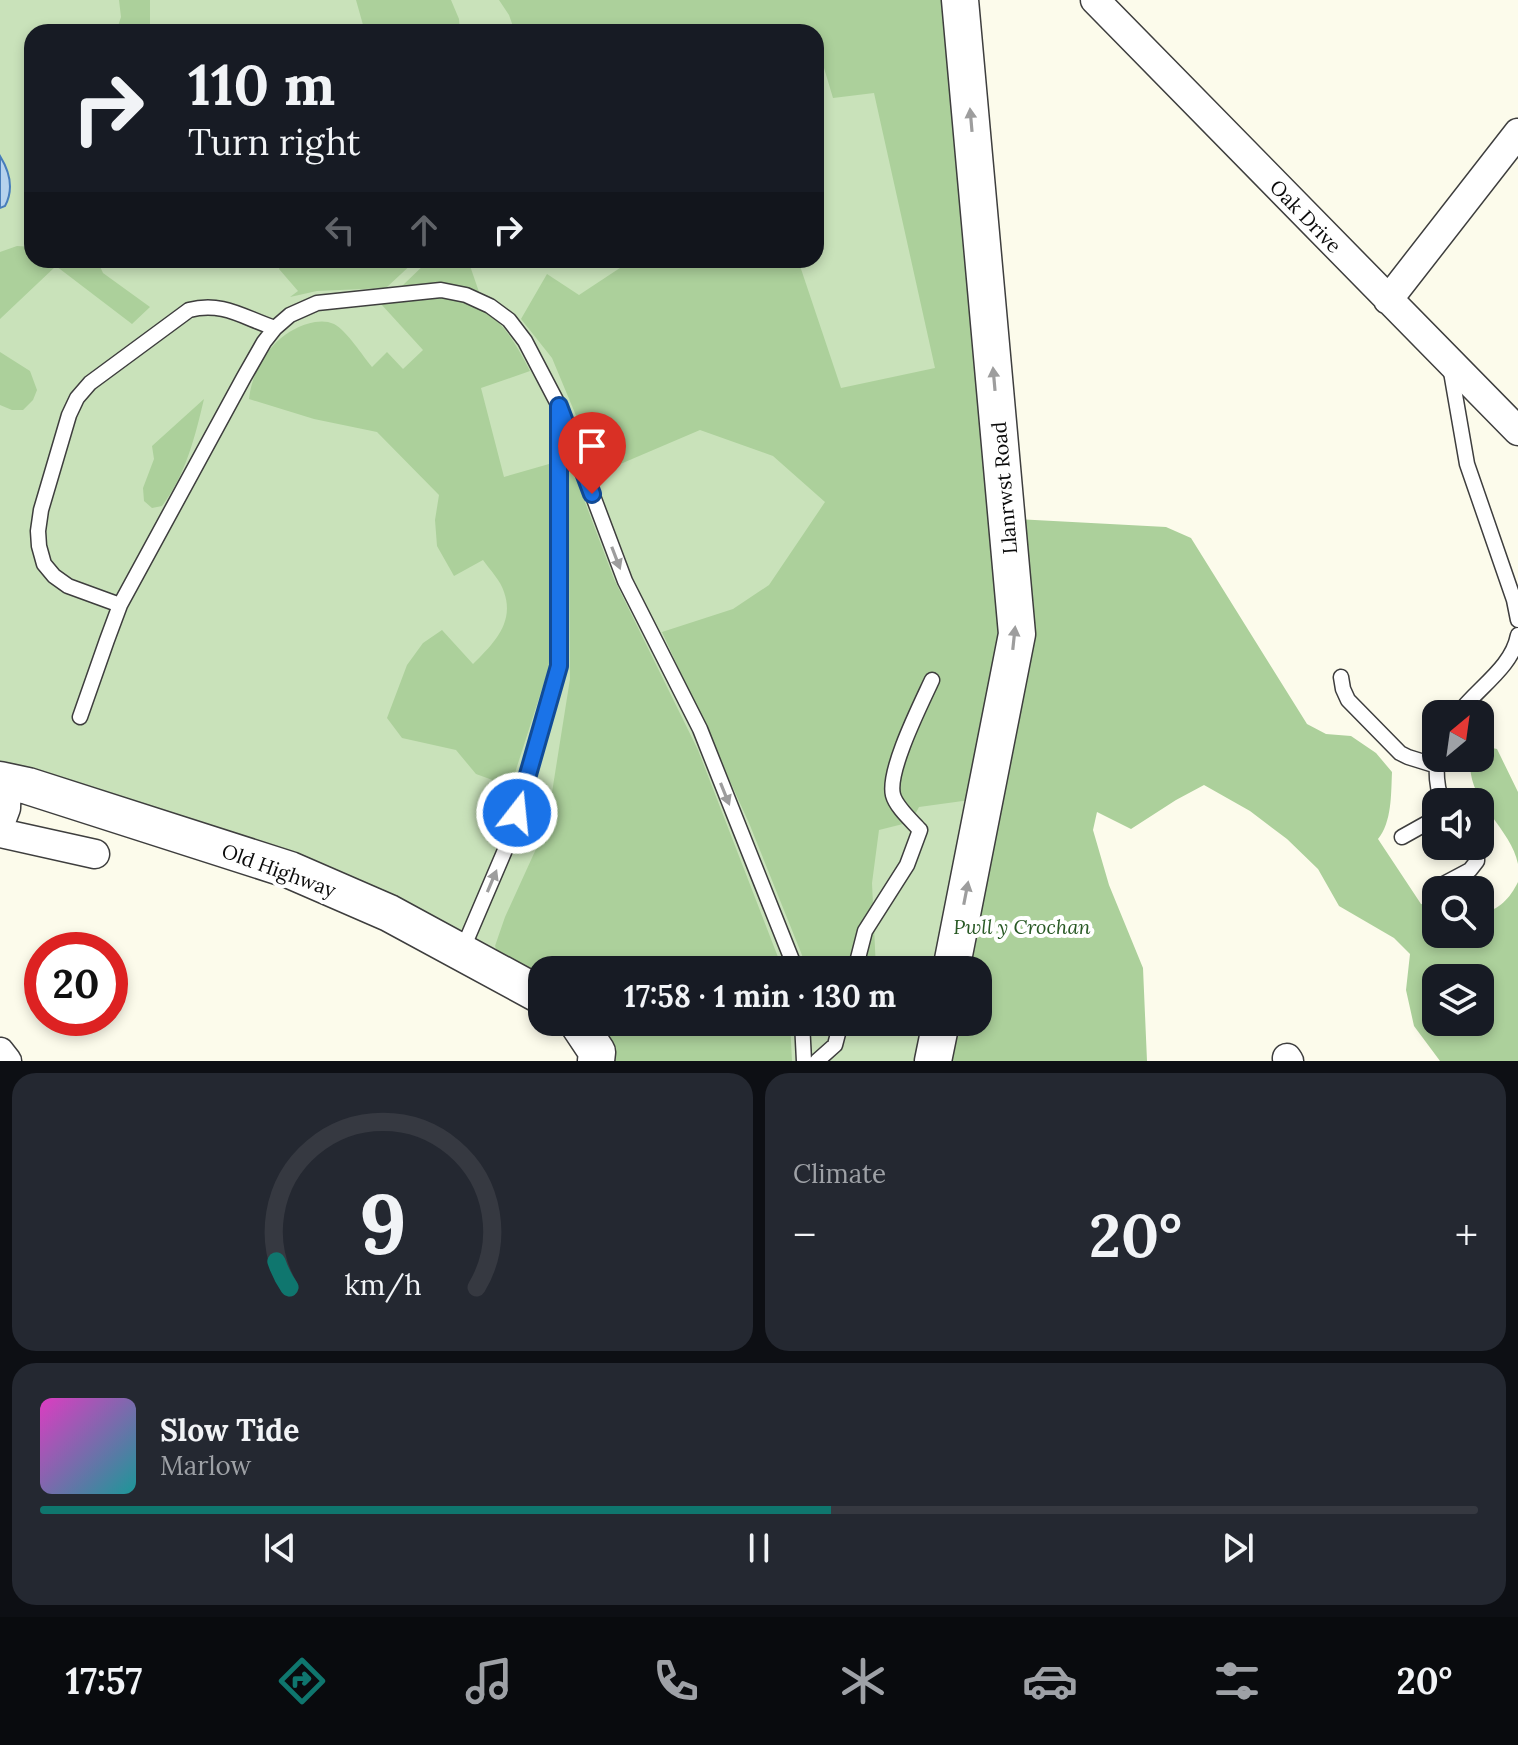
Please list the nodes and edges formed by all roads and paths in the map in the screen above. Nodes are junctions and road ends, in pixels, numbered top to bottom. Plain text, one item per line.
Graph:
1 (960, 0) edge
2 (1095, 0) edge
3 (1518, 133) edge
4 (1388, 300) junction
5 (275, 328) junction
6 (1450, 362) junction
7 (559, 406) junction
8 (1518, 431) edge
9 (120, 605) junction
10 (1518, 620) edge
11 (1518, 635) edge
12 (1341, 677) dead end
13 (932, 680) dead end
14 (1471, 700) edge
15 (80, 717) dead end
16 (1422, 759) edge
17 (4, 781) edge
18 (0, 824) edge
19 (1422, 826) edge
20 (0, 833) edge
21 (1402, 837) dead end
22 (95, 854) dead end
23 (1477, 860) edge
24 (1459, 876) edge
25 (461, 953) junction
26 (790, 956) edge
27 (859, 956) edge
28 (954, 956) edge
29 (528, 989) edge
30 (586, 1036) edge
31 (803, 1036) edge
32 (837, 1036) edge
33 (938, 1036) edge
34 (0, 1052) edge
35 (7, 1061) edge
36 (596, 1061) edge
37 (804, 1061) edge
38 (817, 1061) edge
39 (933, 1061) edge

28 -> 1 street, Llanrwst Road
2 - 4 street, Oak Drive
3 - 4 street
4 - 6 street, Oak Drive
5 - 7 lane
5 - 9 lane
5 - 9 lane
6 - 8 street, Oak Drive
6 - 10 lane
25 -> 7 lane
7 -> 26 lane
9 - 15 lane
11 - 14 lane
12 - 16 lane
13 - 27 lane
17 - 18 street
17 - 25 street, Old Highway
19 - 21 lane
20 - 22 street
23 - 24 lane
25 - 29 street, Old Highway
30 - 36 street
31 - 37 lane
32 - 38 lane
33 - 39 street
34 - 35 street

